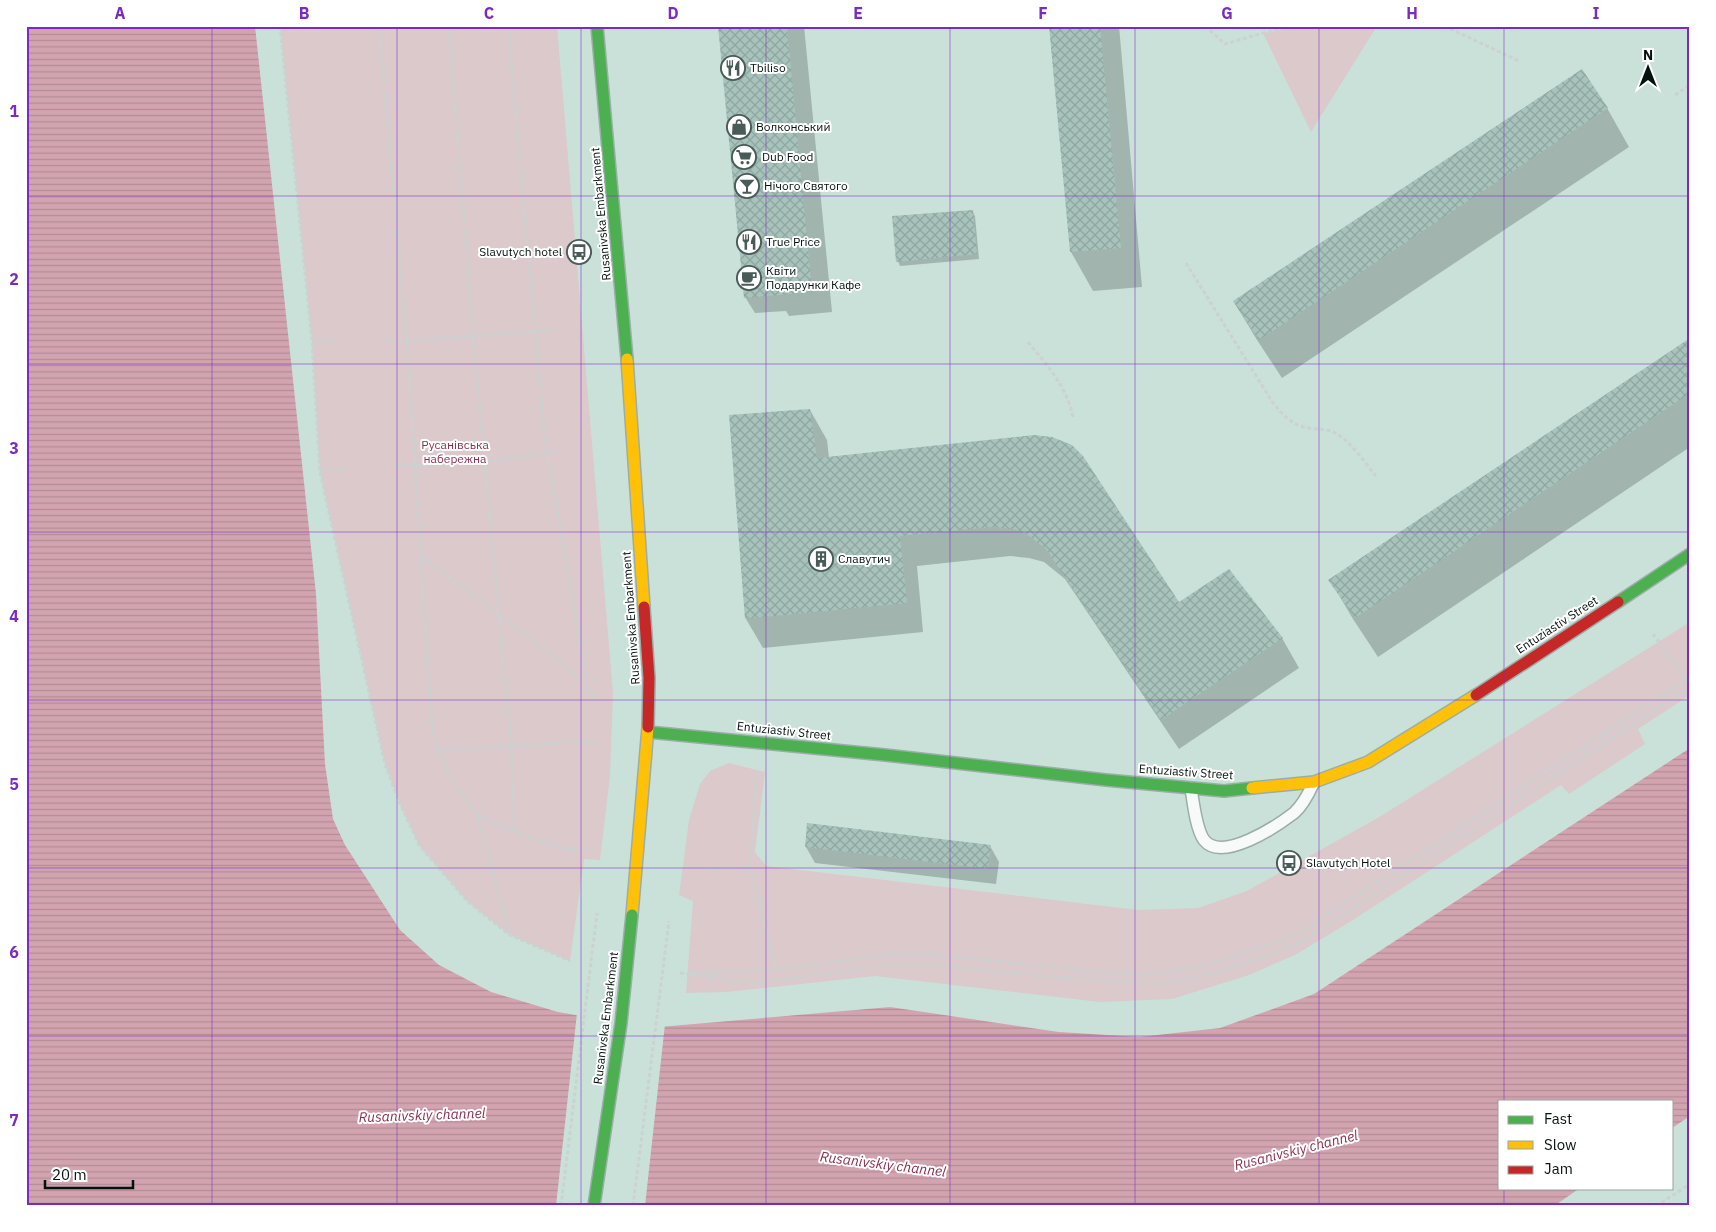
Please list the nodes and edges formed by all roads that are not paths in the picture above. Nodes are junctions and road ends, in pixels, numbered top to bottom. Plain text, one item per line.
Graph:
1 (598, 26) edge
2 (1690, 554) edge
3 (648, 732) junction
4 (1314, 782) junction
5 (1191, 788) junction
6 (594, 1206) edge

1 - 3 main road, Rusanivska Embarkment
2 - 4 main road, Entuziastiv Street
3 - 5 main road, Entuziastiv Street
3 - 6 main road, Rusanivska Embarkment, bridge
4 - 5 main road, Entuziastiv Street
4 - 5 lane

